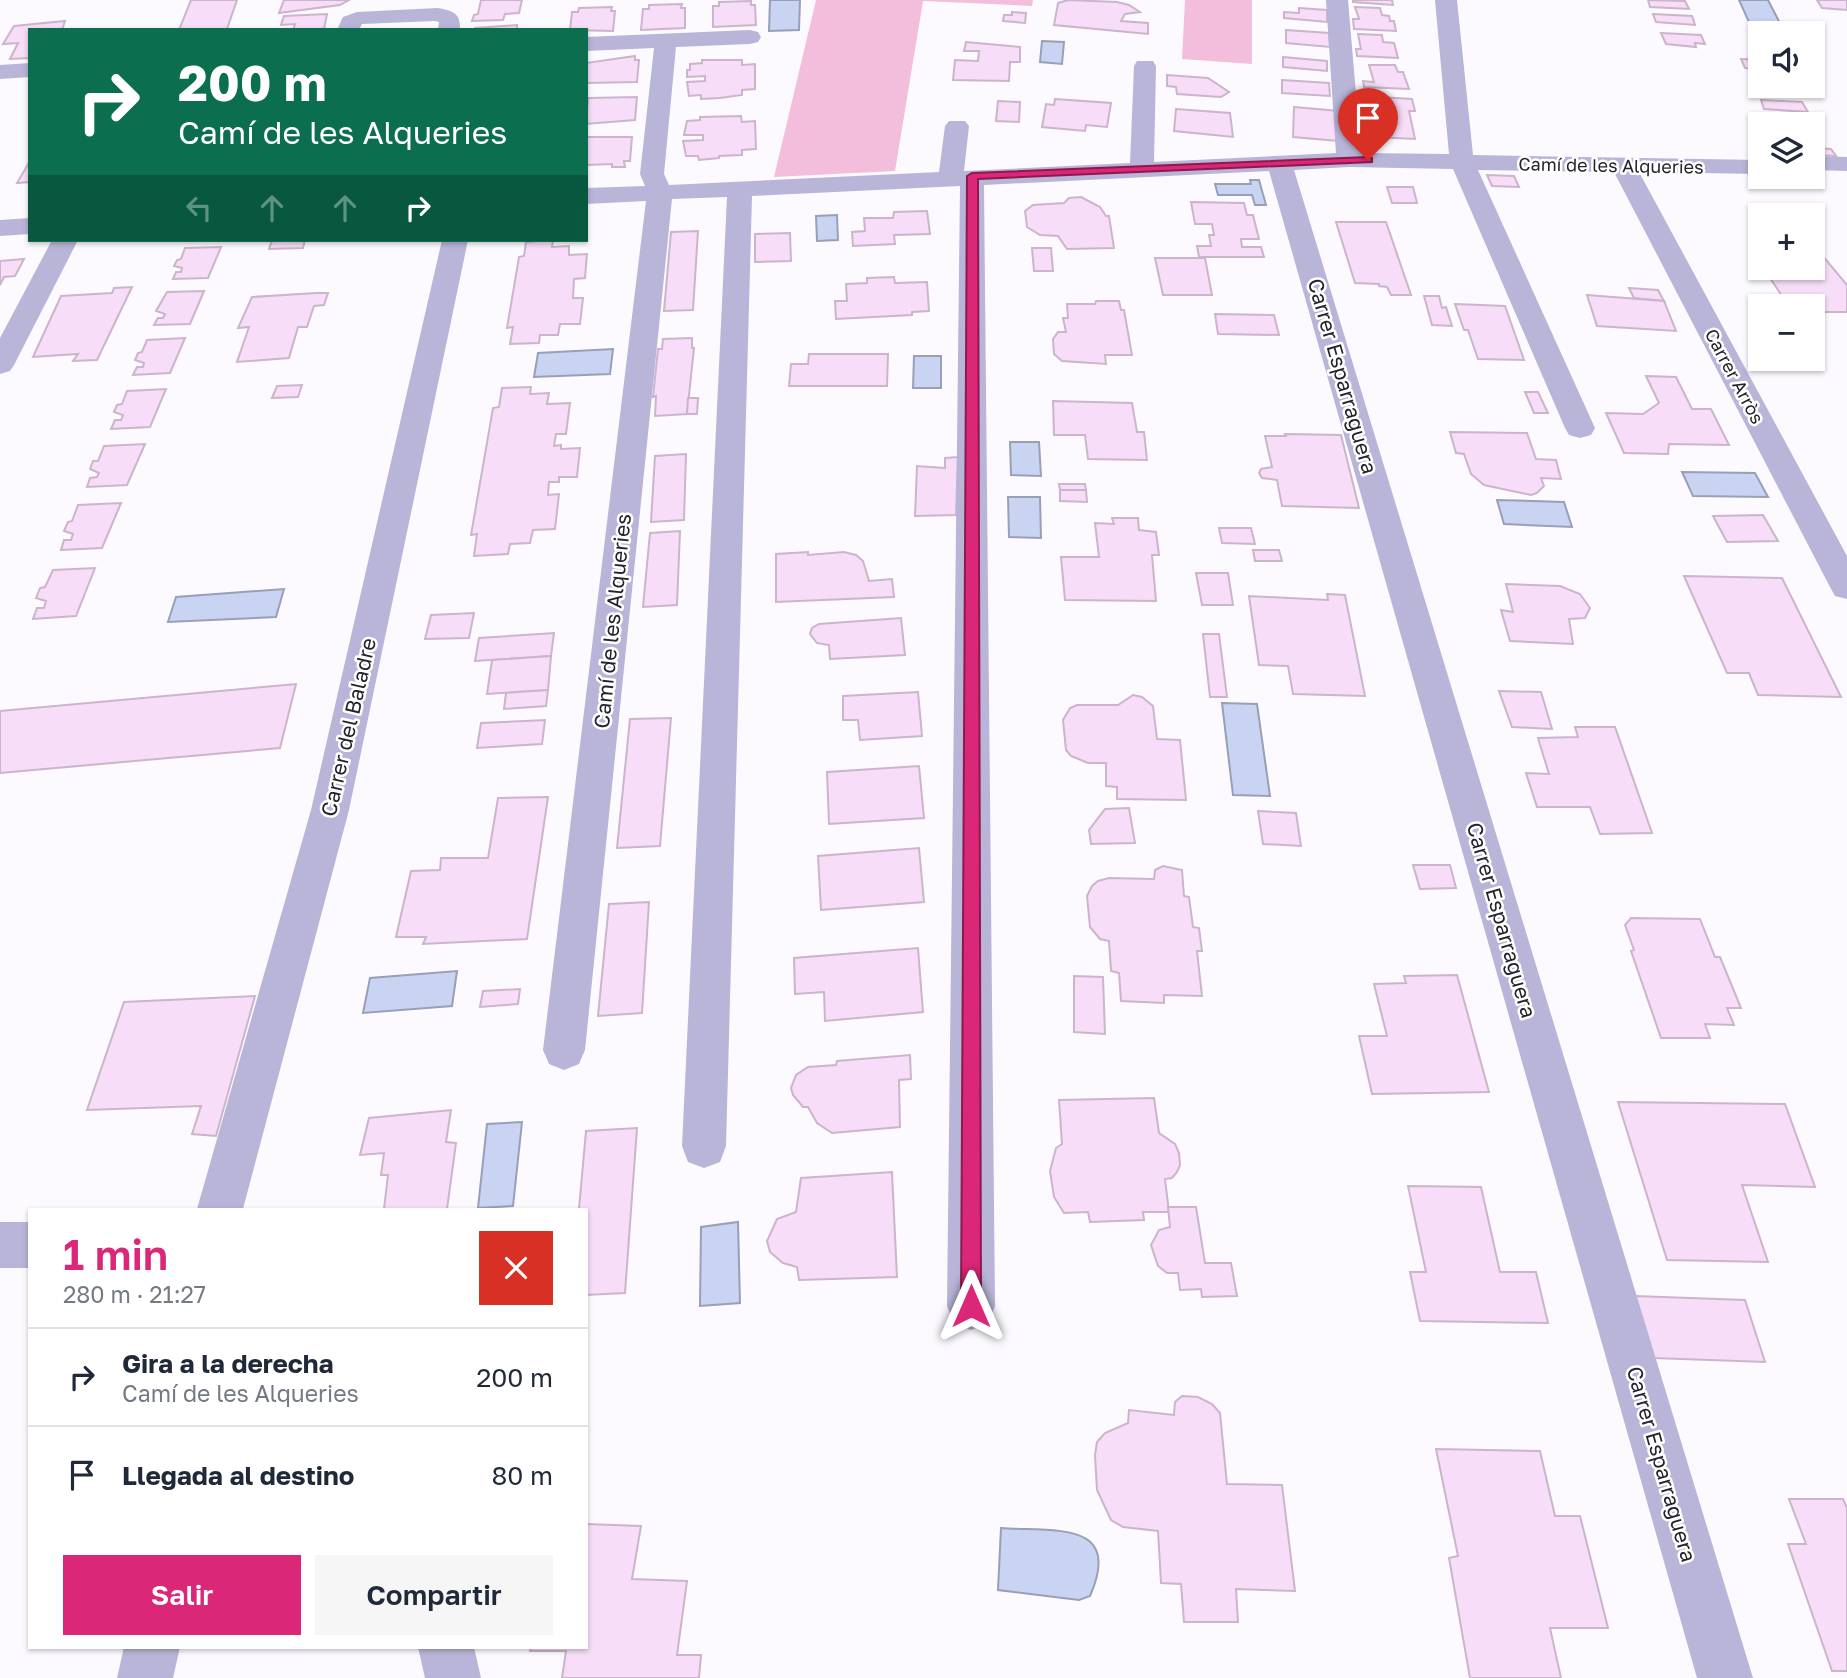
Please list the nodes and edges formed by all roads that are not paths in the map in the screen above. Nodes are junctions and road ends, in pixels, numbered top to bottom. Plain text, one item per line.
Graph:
1 (1337, 0) edge
2 (1446, 0) edge
3 (349, 28) edge
4 (449, 28) edge
5 (750, 37) dead end
6 (666, 41) junction
7 (588, 44) edge
8 (1145, 66) dead end
9 (28, 70) edge
10 (0, 72) edge
11 (957, 125) dead end
12 (1349, 160) junction
13 (1279, 162) junction
14 (1462, 162) junction
15 (1825, 163) edge
16 (1847, 164) edge
17 (1623, 166) junction
18 (1748, 167) edge
19 (1142, 168) junction
20 (962, 177) junction
21 (740, 189) junction
22 (660, 192) junction
23 (588, 196) edge
24 (28, 226) edge
25 (0, 228) edge
26 (64, 242) edge
27 (455, 242) edge
28 (0, 365) edge
29 (1580, 428) dead end
30 (1847, 587) edge
31 (564, 1050) dead end
32 (704, 1146) dead end
33 (220, 1208) edge
34 (0, 1245) edge
35 (28, 1245) edge
36 (971, 1306) dead end
37 (152, 1649) edge
38 (446, 1649) edge
39 (145, 1678) edge
40 (453, 1678) edge
41 (1725, 1678) edge

1 - 12 street
2 - 14 street
3 - 4 street
5 - 6 street
6 - 7 street
6 - 22 street
8 - 19 street
9 - 10 street
11 - 20 street
12 - 13 street, Camí de les Alqueries
12 - 14 street, Camí de les Alqueries
13 - 19 street, Camí de les Alqueries
13 - 41 street, Carrer Esparraguera
14 - 17 street, Camí de les Alqueries
14 - 29 street
15 - 16 street
17 - 18 street, Camí de les Alqueries
17 - 30 street, Carrer Arròs
19 - 20 street, Camí de les Alqueries
20 - 21 street, Camí de les Alqueries
20 - 36 street
21 - 22 street, Camí de les Alqueries
21 - 32 street
22 - 23 street, Camí de les Alqueries
22 - 31 street, Camí de les Alqueries
24 - 25 street
26 - 28 street
27 - 33 street, Carrer del Baladre
34 - 35 street
37 - 39 street
38 - 40 street

